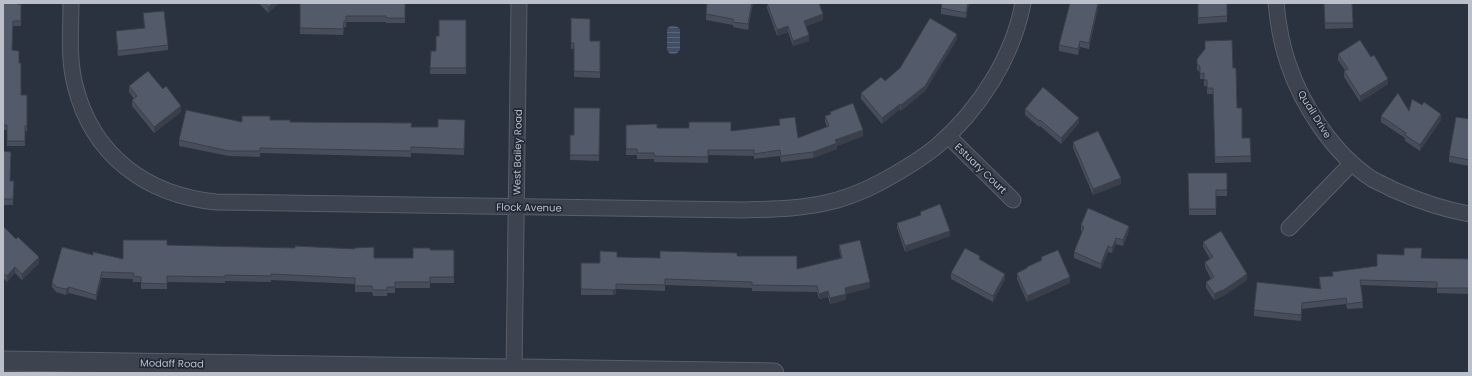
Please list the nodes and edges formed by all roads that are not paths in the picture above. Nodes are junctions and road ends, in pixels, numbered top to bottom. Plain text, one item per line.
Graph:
1 (71, 3) edge
2 (519, 3) edge
3 (1023, 3) edge
4 (1276, 3) edge
5 (948, 136) junction
6 (1352, 163) junction
7 (1014, 200) dead end
8 (516, 207) junction
9 (1469, 214) edge
10 (1289, 228) dead end
11 (3, 361) edge
12 (514, 371) edge
13 (774, 373) edge

1 - 8 street, Flock Avenue
2 - 8 street, West Bailey Road
3 - 5 street, Flock Avenue
4 - 6 street, Quail Drive
5 - 7 street, Estuary Court
5 - 8 street, Flock Avenue
6 - 9 street, Quail Drive
6 - 10 street
8 - 12 street, West Bailey Road
11 - 12 street, Modaff Road
12 - 13 street, Modaff Road

